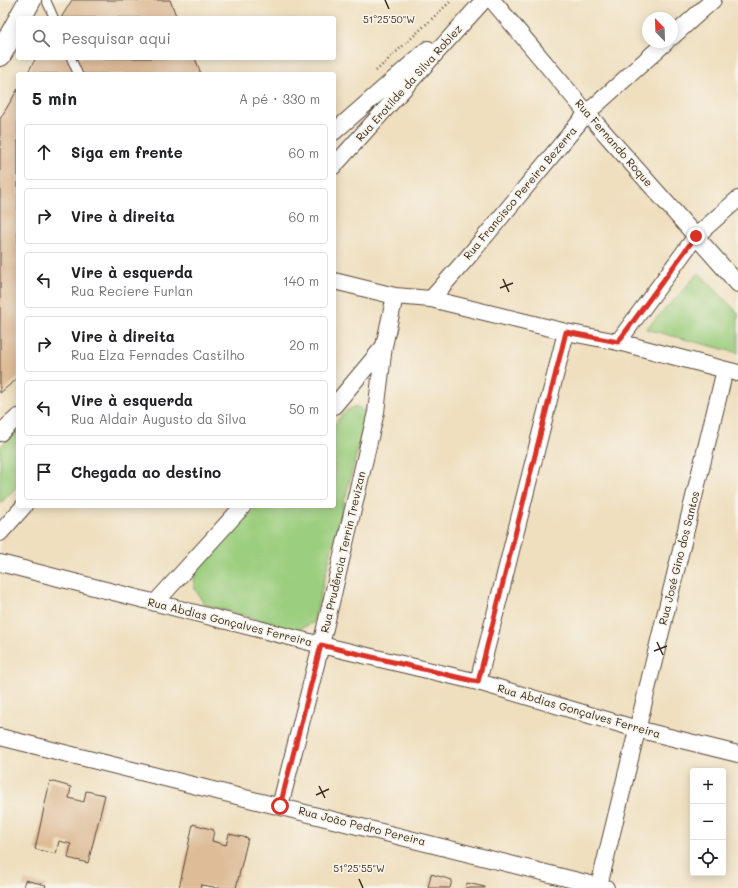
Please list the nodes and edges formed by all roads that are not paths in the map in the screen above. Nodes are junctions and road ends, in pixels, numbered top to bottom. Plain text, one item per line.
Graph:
1 (30, 0) edge
2 (46, 0) edge
3 (483, 0) edge
4 (492, 0) edge
5 (713, 0) edge
6 (21, 16) edge
7 (53, 16) edge
8 (16, 26) edge
9 (678, 32) edge
10 (659, 48) edge
11 (0, 55) edge
12 (72, 60) edge
13 (77, 72) edge
14 (587, 113) junction
15 (336, 130) edge
16 (336, 164) edge
17 (738, 199) edge
18 (696, 236) junction
19 (336, 281) edge
20 (738, 284) edge
21 (395, 296) junction
22 (431, 299) junction
23 (566, 332) junction
24 (618, 342) junction
25 (384, 346) junction
26 (732, 372) edge
27 (336, 404) edge
28 (16, 419) edge
29 (0, 433) edge
30 (22, 508) edge
31 (241, 508) edge
32 (0, 532) edge
33 (0, 563) edge
34 (155, 603) junction
35 (321, 645) junction
36 (478, 682) junction
37 (637, 729) junction
38 (0, 737) edge
39 (738, 754) edge
40 (280, 806) junction
41 (603, 887) edge

1 - 6 main road
2 - 7 lane
3 - 15 street
3 - 16 street, Rua Erotilde da Silva Roblez
4 - 14 street, Rua Fernando Roque
5 - 9 street
8 - 11 main road
10 - 14 street, Rua Francisco Pereira Bezerra
12 - 13 lane
14 - 18 street, Rua Fernando Roque
14 - 22 street, Rua Francisco Pereira Bezerra
17 - 18 street
18 - 20 street, Rua Fernando Roque
18 - 24 street
19 - 21 street
21 - 22 street
21 - 25 street, Rua Prudência Terrin Trevizan
22 - 23 street
23 - 24 street
23 - 36 street
24 - 26 street
25 - 27 street
25 - 35 street, Rua Prudência Terrin Trevizan
26 - 37 street, Rua José Gino dos Santos
28 - 29 street
30 - 32 street
31 - 34 street
33 - 34 street, Rua Abdias Gonçalves Ferreira
34 - 35 street, Rua Abdias Gonçalves Ferreira
35 - 36 street, Rua Abdias Gonçalves Ferreira
35 - 40 street, Rua Prudência Terrin Trevizan
36 - 37 street, Rua Abdias Gonçalves Ferreira
37 - 39 street, Rua Abdias Gonçalves Ferreira
37 - 41 street, Rua José Gino dos Santos
38 - 40 street, Rua João Pedro Pereira
40 - 41 street, Rua João Pedro Pereira

